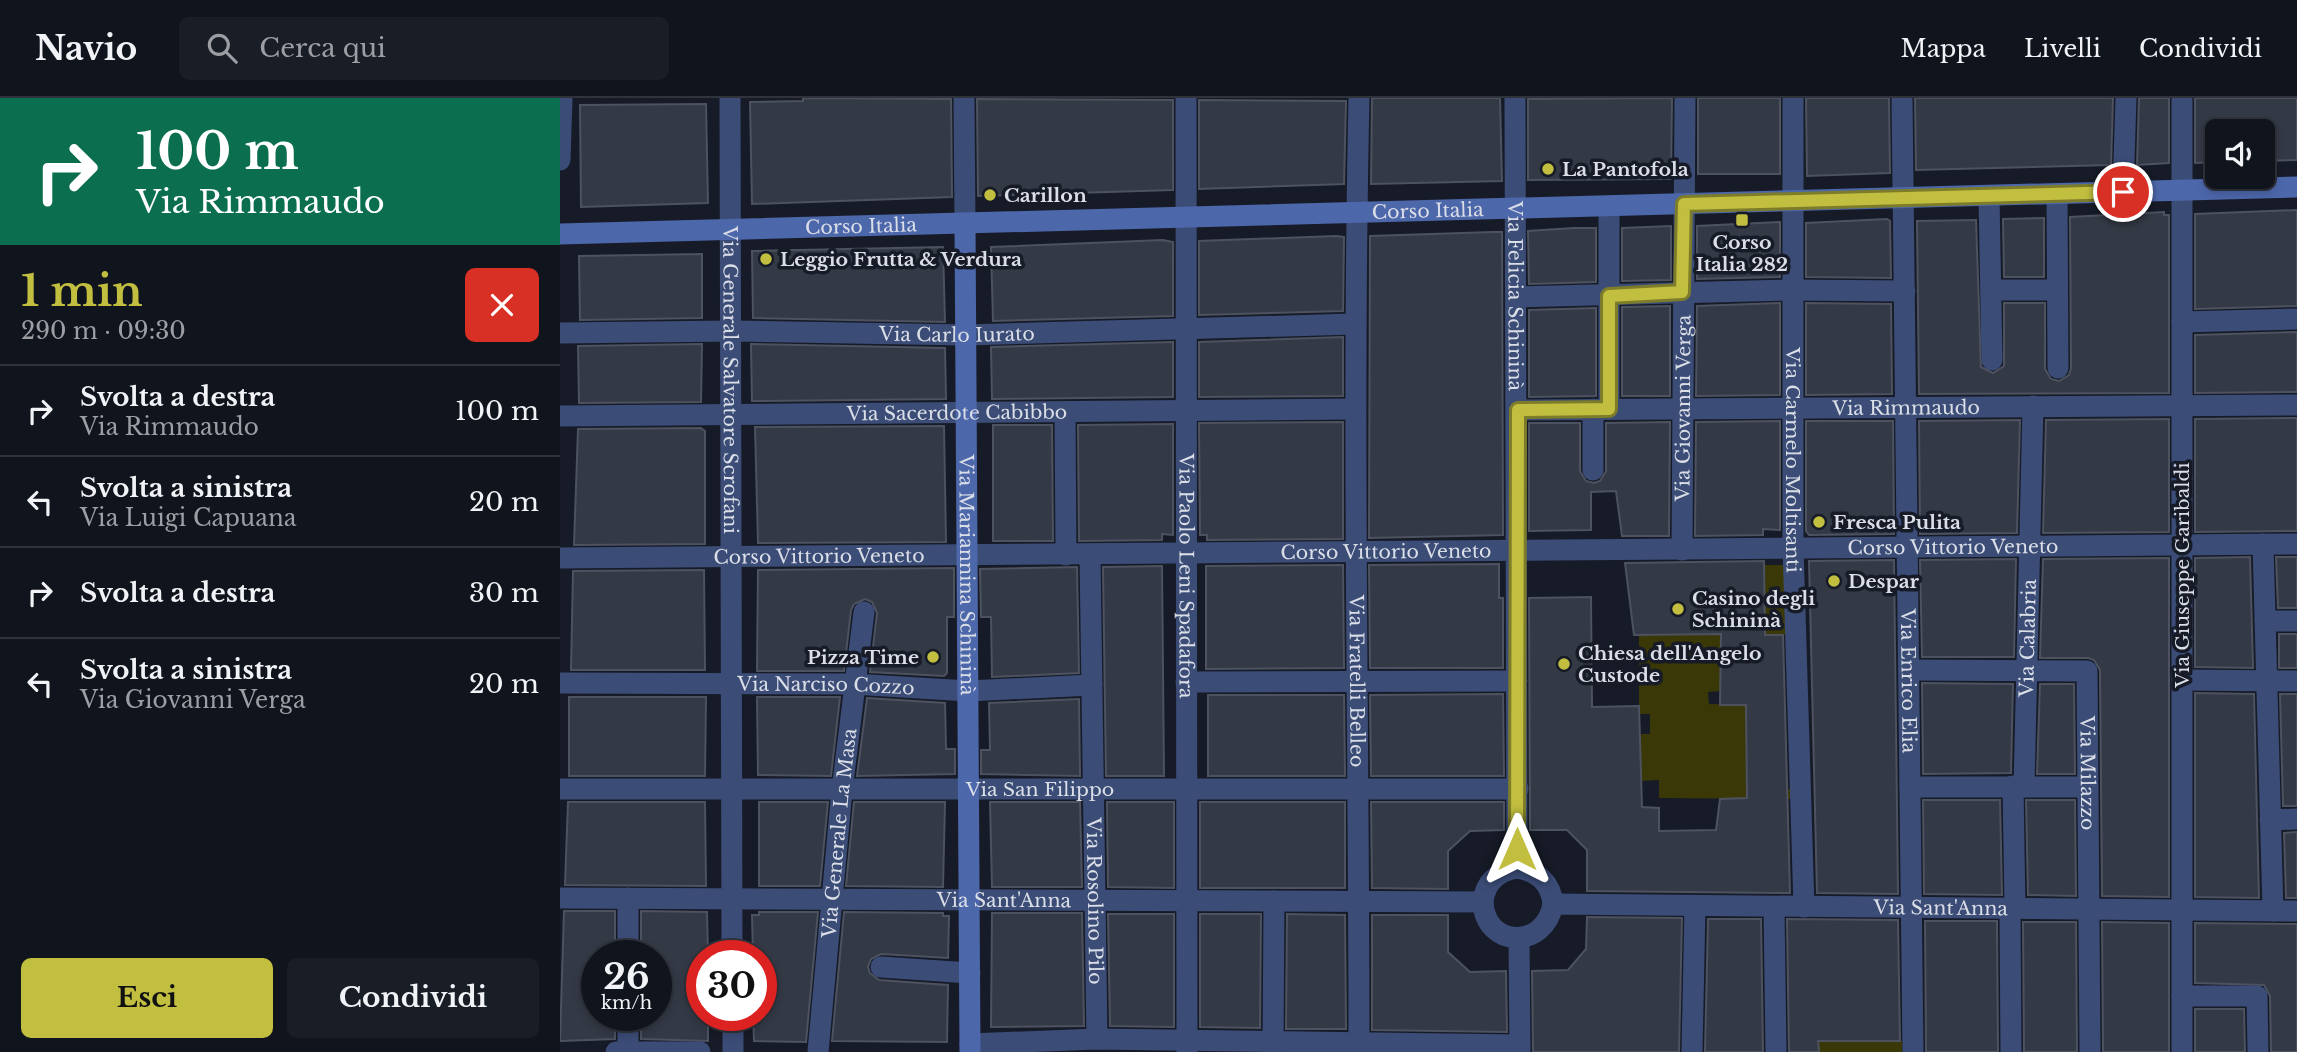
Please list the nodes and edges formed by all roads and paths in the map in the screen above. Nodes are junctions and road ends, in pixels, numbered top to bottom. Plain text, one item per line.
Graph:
1 (562, 98) edge
2 (730, 98) edge
3 (964, 98) edge
4 (1186, 98) edge
5 (1359, 98) edge
6 (1515, 98) edge
7 (1685, 98) edge
8 (1793, 98) edge
9 (1902, 98) edge
10 (2126, 98) edge
11 (2182, 98) edge
12 (560, 160) edge
13 (2297, 187) edge
14 (2182, 190) junction
15 (2123, 192) junction
16 (2057, 194) junction
17 (1989, 195) junction
18 (1902, 198) junction
19 (1793, 201) junction
20 (1684, 204) junction
21 (1609, 206) junction
22 (1516, 208) junction
23 (1356, 213) junction
24 (1184, 218) junction
25 (965, 223) junction
26 (730, 230) junction
27 (560, 234) edge
28 (1791, 290) junction
29 (1992, 290) junction
30 (2057, 290) junction
31 (1905, 291) junction
32 (1682, 292) junction
33 (1609, 296) junction
34 (1517, 297) junction
35 (2297, 319) edge
36 (2182, 322) junction
37 (1354, 324) junction
38 (1185, 330) junction
39 (731, 331) junction
40 (560, 333) edge
41 (966, 335) junction
42 (1992, 360) dead end
43 (2058, 368) dead end
44 (2297, 405) edge
45 (1906, 406) junction
46 (2033, 406) junction
47 (2182, 406) junction
48 (1681, 408) junction
49 (1601, 409) junction
50 (1793, 409) junction
51 (1354, 410) junction
52 (1518, 410) junction
53 (1185, 411) junction
54 (1065, 412) junction
55 (966, 413) junction
56 (731, 415) junction
57 (560, 416) edge
58 (1593, 470) dead end
59 (2263, 544) junction
60 (2297, 544) edge
61 (2182, 545) junction
62 (2031, 546) junction
63 (1793, 547) junction
64 (1908, 547) junction
65 (1682, 550) junction
66 (1516, 551) junction
67 (1356, 553) junction
68 (1184, 554) junction
69 (967, 555) junction
70 (1066, 555) junction
71 (1090, 555) junction
72 (731, 557) junction
73 (560, 558) edge
74 (864, 612) dead end
75 (2265, 621) junction
76 (2297, 621) edge
77 (1909, 670) junction
78 (2026, 671) junction
79 (2182, 680) junction
80 (1186, 681) junction
81 (1359, 681) junction
82 (1517, 681) junction
83 (2267, 681) junction
84 (2297, 681) edge
85 (560, 683) edge
86 (732, 684) junction
87 (853, 684) junction
88 (1092, 685) junction
89 (968, 691) junction
90 (2018, 786) junction
91 (1910, 787) junction
92 (2088, 787) junction
93 (560, 789) edge
94 (1093, 789) junction
95 (1187, 789) junction
96 (1359, 789) junction
97 (1518, 789) junction
98 (842, 790) junction
99 (968, 790) junction
100 (732, 791) junction
101 (2270, 820) junction
102 (2297, 820) edge
103 (1517, 868) junction
104 (560, 898) edge
105 (628, 898) junction
106 (732, 899) junction
107 (831, 899) junction
108 (969, 900) junction
109 (1095, 900) junction
110 (1189, 900) junction
111 (1274, 901) junction
112 (1359, 901) junction
113 (1483, 902) junction
114 (1553, 904) junction
115 (1695, 906) junction
116 (1774, 907) junction
117 (1804, 907) junction
118 (1911, 908) junction
119 (2013, 909) junction
120 (2089, 909) junction
121 (2182, 910) junction
122 (2273, 911) junction
123 (2297, 911) edge
124 (1519, 938) junction
125 (628, 940) edge
126 (732, 940) edge
127 (881, 967) dead end
128 (970, 973) junction
129 (2182, 996) junction
130 (628, 1031) edge
131 (733, 1031) edge
132 (1097, 1039) junction
133 (1187, 1046) edge
134 (1273, 1047) edge
135 (1359, 1047) edge
136 (970, 1048) edge
137 (1436, 1048) edge
138 (1520, 1048) edge
139 (616, 1052) edge
140 (628, 1052) edge
141 (700, 1052) edge
142 (733, 1052) edge
143 (818, 1052) edge
144 (1692, 1052) edge
145 (1776, 1052) edge
146 (1913, 1052) edge
147 (2011, 1052) edge
148 (2091, 1052) edge
149 (2182, 1052) edge
150 (2258, 1052) edge

1 - 12 street
2 - 26 street, Via Generale Salvatore Scrofani
3 - 25 street, Via Mariannina Schininà
4 - 24 street, Via Paolo Leni Spadafora
5 - 23 street, Via Fratelli Belleo
6 - 22 street, Via Felicia Schininà
7 - 20 street, Via Giovanni Verga
8 - 19 street, Via Carmelo Moltisanti
9 - 18 street, Via Enrico Elia
10 - 15 street
11 - 14 street, Via Giuseppe Garibaldi
13 - 14 street, Corso Italia
14 - 15 street, Corso Italia
14 - 36 street, Via Giuseppe Garibaldi
15 - 16 street, Corso Italia
16 - 17 street, Corso Italia
16 - 30 street
17 - 18 street, Corso Italia
17 - 29 street
18 - 19 street, Corso Italia
18 - 31 street, Via Enrico Elia
19 - 20 street, Corso Italia
19 - 28 street, Via Carmelo Moltisanti
20 - 21 street, Corso Italia
20 - 32 street, Via Giovanni Verga
21 - 22 street, Corso Italia
21 - 33 street
22 - 23 street, Corso Italia
22 - 34 street, Via Felicia Schininà
23 - 24 street, Corso Italia
23 - 37 street, Via Fratelli Belleo
24 - 25 street, Corso Italia
24 - 38 street, Via Paolo Leni Spadafora
25 - 26 street, Corso Italia
25 - 41 street, Via Mariannina Schininà
26 - 27 street, Corso Italia
26 - 39 street, Via Generale Salvatore Scrofani
28 - 31 street
28 - 32 street
28 - 50 street, Via Carmelo Moltisanti
29 - 30 street
29 - 42 street
30 - 43 street
31 - 45 street, Via Enrico Elia
32 - 33 street
32 - 48 street, Via Giovanni Verga
33 - 34 street
33 - 49 street
34 - 52 street, Via Felicia Schininà
35 - 36 street
36 - 47 street, Via Giuseppe Garibaldi
37 - 38 street, Via Carlo Iurato
37 - 51 street, Via Fratelli Belleo
38 - 41 street, Via Carlo Iurato
38 - 53 street, Via Paolo Leni Spadafora
39 - 40 street, Via Carlo Iurato
39 - 41 street, Via Carlo Iurato
39 - 56 street, Via Generale Salvatore Scrofani
41 - 55 street, Via Mariannina Schininà
44 - 47 street, Via Rimmaudo
45 - 46 street, Via Rimmaudo
45 - 50 street, Via Rimmaudo
45 - 64 street, Via Enrico Elia
46 - 47 street, Via Rimmaudo
46 - 62 street, Via Calabria
47 - 61 street, Via Giuseppe Garibaldi
48 - 49 street, Via Rimmaudo
48 - 50 street, Via Rimmaudo
48 - 65 street, Via Giovanni Verga
49 - 52 street, Via Rimmaudo
49 - 58 street
50 - 63 street, Via Carmelo Moltisanti
51 - 53 street, Via Sacerdote Cabibbo
51 - 67 street, Via Fratelli Belleo
52 - 66 street, Via Felicia Schininà
53 - 54 street, Via Sacerdote Cabibbo
53 - 68 street, Via Paolo Leni Spadafora
54 - 55 street, Via Sacerdote Cabibbo
54 - 70 street
55 - 56 street, Via Sacerdote Cabibbo
55 - 69 street, Via Mariannina Schininà
56 - 57 street, Via Sacerdote Cabibbo
56 - 72 street, Via Generale Salvatore Scrofani
59 - 60 street, Corso Vittorio Veneto
59 - 61 street, Corso Vittorio Veneto
59 - 75 street
61 - 62 street, Corso Vittorio Veneto
61 - 79 street, Via Giuseppe Garibaldi
62 - 64 street, Corso Vittorio Veneto
62 - 78 street, Via Calabria
63 - 64 street, Corso Vittorio Veneto
63 - 65 street, Corso Vittorio Veneto
63 - 117 street, Via Carmelo Moltisanti
64 - 77 street, Via Enrico Elia
65 - 66 street, Corso Vittorio Veneto
66 - 67 street, Corso Vittorio Veneto
66 - 82 street, Via Felicia Schininà
67 - 68 street, Corso Vittorio Veneto
67 - 81 street, Via Fratelli Belleo
68 - 71 street, Corso Vittorio Veneto
68 - 80 street, Via Paolo Leni Spadafora
69 - 70 street, Corso Vittorio Veneto
69 - 72 street, Corso Vittorio Veneto
69 - 89 street, Via Mariannina Schininà
70 - 71 street, Corso Vittorio Veneto
71 - 88 street, Via Rosolino Pilo
72 - 73 street, Corso Vittorio Veneto
72 - 86 street, Via Generale Salvatore Scrofani
74 - 87 street, Via Generale La Masa
75 - 76 street
75 - 83 street
77 - 78 street, Via Milazzo
77 - 91 street, Via Enrico Elia
78 - 90 street, Via Calabria
78 - 92 street, Via Milazzo
79 - 83 street
79 - 121 street, Via Giuseppe Garibaldi
80 - 81 street
80 - 95 street, Via Paolo Leni Spadafora
81 - 82 street
81 - 96 street, Via Fratelli Belleo
82 - 97 street, Via Felicia Schininà
83 - 84 street
83 - 101 street
85 - 86 street, Via Narciso Cozzo
86 - 87 street, Via Narciso Cozzo
86 - 100 street, Via Generale Salvatore Scrofani
87 - 89 street, Via Narciso Cozzo
87 - 98 street, Via Generale La Masa
88 - 89 street, Via Narciso Cozzo
88 - 94 street, Via Rosolino Pilo
89 - 99 street, Via Mariannina Schininà
90 - 91 street
90 - 92 street
90 - 119 street, Via Calabria
91 - 118 street, Via Enrico Elia
92 - 120 street, Via Milazzo
93 - 100 street, Via San Filippo
94 - 95 street, Via San Filippo
94 - 99 street, Via San Filippo
94 - 109 street, Via Rosolino Pilo
95 - 96 street, Via San Filippo
95 - 110 street, Via Paolo Leni Spadafora
96 - 97 street, Via San Filippo
96 - 112 street, Via Fratelli Belleo
97 - 103 street, Via Felicia Schininà
98 - 99 street, Via San Filippo
98 - 100 street, Via San Filippo
98 - 107 street, Via Generale La Masa
99 - 108 street, Via Mariannina Schininà
100 - 106 street, Via Generale Salvatore Scrofani
101 - 102 street
101 - 122 street
103 - 113 street
103 - 114 street
104 - 105 street, Via Sant'Anna
105 - 106 street, Via Sant'Anna
105 - 125 street
106 - 107 street, Via Sant'Anna
106 - 126 street, Via Generale Salvatore Scrofani
107 - 108 street, Via Sant'Anna
107 - 143 street, Via Generale La Masa
108 - 109 street, Via Sant'Anna
108 - 128 street, Via Mariannina Schininà
109 - 110 street, Via Sant'Anna
109 - 132 street, Via Rosolino Pilo
110 - 111 street, Via Sant'Anna
110 - 133 street, Via Paolo Leni Spadafora
111 - 112 street, Via Sant'Anna
111 - 134 street
112 - 113 street, Via Sant'Anna
112 - 135 street, Via Fratelli Belleo
113 - 124 street
114 - 115 street, Via Sant'Anna
114 - 124 street
115 - 116 street, Via Sant'Anna
115 - 144 street
116 - 117 street, Via Sant'Anna
116 - 145 street
117 - 118 street, Via Sant'Anna
118 - 119 street, Via Sant'Anna
118 - 146 street, Via Enrico Elia
119 - 120 street, Via Sant'Anna
119 - 147 street, Via Calabria
120 - 121 street, Via Sant'Anna
120 - 148 street, Via Milazzo
121 - 122 street, Via Sant'Anna
121 - 129 street, Via Giuseppe Garibaldi
122 - 123 street, Via Sant'Anna
124 - 138 street
127 - 128 street
128 - 136 street, Via Mariannina Schininà
129 - 149 street, Via Giuseppe Garibaldi
129 - 150 street
130 - 140 street
131 - 142 street
132 - 133 street
132 - 136 street
133 - 134 street
134 - 135 street
135 - 137 street
137 - 138 street
139 - 140 street
140 - 141 street

